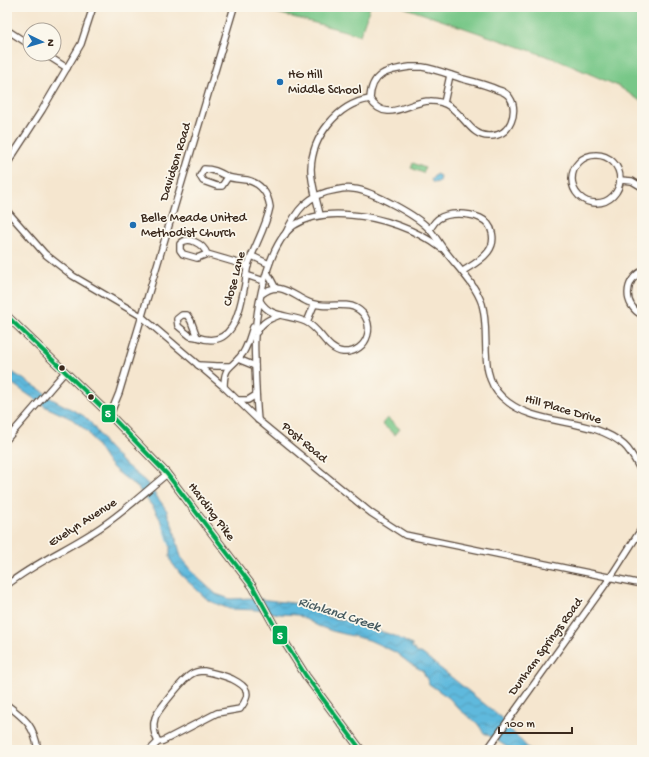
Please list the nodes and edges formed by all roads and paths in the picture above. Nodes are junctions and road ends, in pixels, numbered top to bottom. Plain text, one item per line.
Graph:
1 (92, 7) edge
2 (234, 7) edge
3 (7, 30) edge
4 (22, 40) edge
5 (58, 62) edge
6 (67, 68) junction
7 (450, 75) junction
8 (370, 99) junction
9 (444, 103) junction
10 (7, 164) edge
11 (228, 177) junction
12 (620, 180) junction
13 (642, 187) edge
14 (316, 194) junction
15 (7, 211) edge
16 (320, 215) junction
17 (430, 229) junction
18 (285, 235) junction
19 (446, 252) junction
20 (207, 254) junction
21 (252, 256) junction
22 (269, 264) junction
23 (248, 266) junction
24 (642, 271) edge
25 (267, 272) junction
26 (463, 272) junction
27 (246, 276) junction
28 (264, 281) junction
29 (275, 287) junction
30 (262, 294) junction
31 (260, 301) junction
32 (314, 304) junction
33 (257, 314) junction
34 (280, 315) junction
35 (7, 316) edge
36 (141, 316) junction
37 (642, 316) edge
38 (307, 322) junction
39 (255, 336) junction
40 (197, 337) dead end
41 (238, 359) junction
42 (197, 365) junction
43 (230, 366) junction
44 (256, 366) junction
45 (65, 372) junction
46 (224, 387) junction
47 (256, 395) junction
48 (238, 400) junction
49 (110, 415) junction
50 (258, 420) junction
51 (7, 439) edge
52 (642, 473) edge
53 (167, 474) junction
54 (642, 528) edge
55 (610, 578) junction
56 (642, 584) edge
57 (7, 585) edge
58 (7, 705) edge
59 (158, 742) junction
60 (38, 750) edge
61 (150, 750) edge
62 (361, 750) edge
63 (487, 750) edge

1 - 6 street
2 - 36 street, Davidson Road
3 - 4 street
5 - 6 street
6 - 10 street
7 - 8 street
7 - 9 street
7 - 9 street
8 - 9 street
8 - 14 street
11 - 11 street, Close Lane
11 - 21 street, Close Lane
12 - 12 street
12 - 13 street
14 - 16 street
14 - 17 street, Hill Place Drive
14 - 18 street, Hill Place Drive
15 - 36 street, Post Road
16 - 18 street, Hill Place Drive
16 - 19 street, Hill Place Drive
17 - 19 street, Hill Place Drive
17 - 26 street
18 - 22 street, Hill Place Drive
19 - 26 street, Hill Place Drive
20 - 20 street
20 - 23 street
21 - 22 street
21 - 23 street, Close Lane
22 - 25 street, Hill Place Drive
23 - 27 street, Close Lane
24 - 37 street
25 - 28 street, Hill Place Drive
25 - 29 street
26 - 52 street, Hill Place Drive
27 - 28 street
27 - 40 street, Close Lane
28 - 30 street, Hill Place Drive
29 - 30 street
29 - 32 street
30 - 31 street, Hill Place Drive
31 - 33 street, Hill Place Drive
31 - 34 street
32 - 38 street
32 - 38 street
33 - 39 street, Hill Place Drive
33 - 41 street, Hill Place Drive
34 - 38 street
34 - 39 street
35 - 45 main road, Harding Pike
36 - 42 street, Post Road
36 - 49 street, Davidson Road
39 - 44 street, Hill Place Drive
41 - 43 street, Hill Place Drive
41 - 44 street
42 - 43 street
42 - 46 street, Post Road
43 - 46 street
44 - 47 street, Hill Place Drive
45 - 49 main road, Harding Pike
45 - 51 street
46 - 48 street, Post Road
47 - 48 street
47 - 50 street, Hill Place Drive
48 - 50 street, Post Road
49 - 53 main road, Harding Pike
50 - 55 street, Post Road
53 - 57 street, Evelyn Avenue
53 - 62 main road, Harding Pike
54 - 55 street, Dunham Springs Road
55 - 56 street, Post Road
55 - 63 street, Dunham Springs Road
58 - 60 street
59 - 59 street
59 - 61 street

